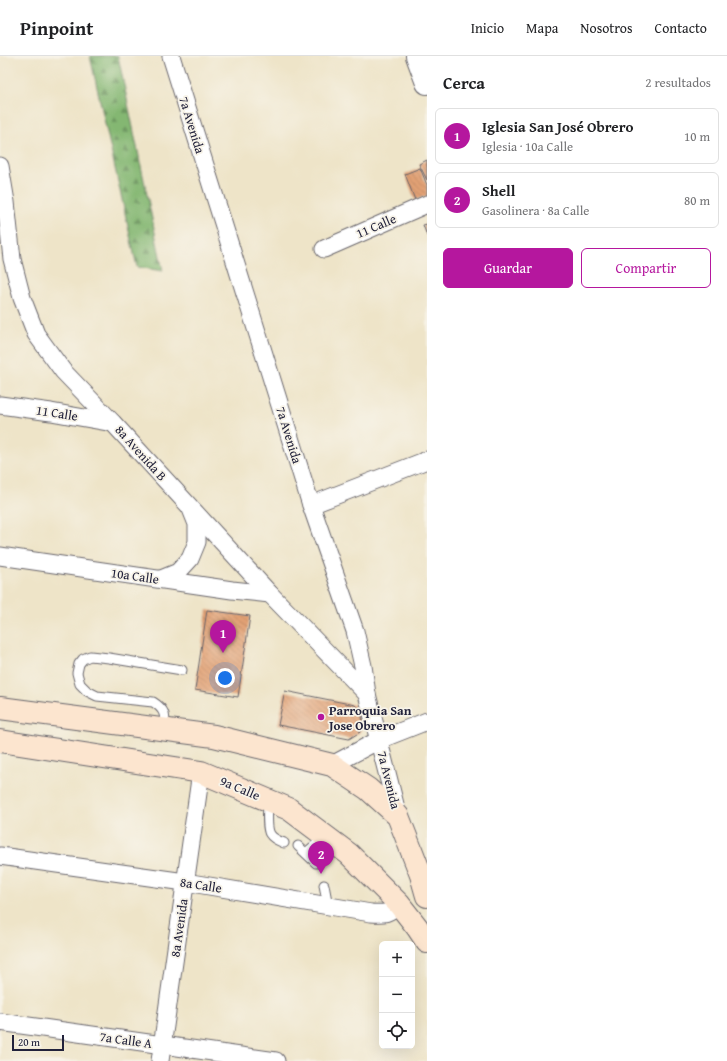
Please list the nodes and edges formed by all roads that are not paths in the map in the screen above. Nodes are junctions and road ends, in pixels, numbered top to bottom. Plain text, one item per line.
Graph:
1 (171, 56) edge
2 (417, 56) edge
3 (427, 83) edge
4 (0, 166) edge
5 (427, 204) edge
6 (324, 249) dead end
7 (6, 258) edge
8 (0, 405) edge
9 (113, 423) junction
10 (427, 460) edge
11 (311, 505) junction
12 (190, 507) junction
13 (0, 556) edge
14 (161, 580) junction
15 (270, 594) junction
16 (182, 670) dead end
17 (367, 694) junction
18 (0, 708) edge
19 (427, 721) edge
20 (165, 729) junction
21 (379, 740) junction
22 (0, 741) edge
23 (332, 765) junction
24 (201, 772) junction
25 (268, 800) junction
26 (398, 816) junction
27 (326, 836) junction
28 (284, 843) dead end
29 (298, 846) dead end
30 (306, 853) junction
31 (0, 856) edge
32 (316, 863) dead end
33 (421, 875) junction
34 (185, 882) junction
35 (324, 886) dead end
36 (427, 896) edge
37 (399, 904) junction
38 (328, 906) junction
39 (427, 942) edge
40 (0, 1022) edge
41 (162, 1053) edge
42 (276, 1061) edge

1 - 11 street, 7a Avenida
2 - 3 street
4 - 7 street, 8a Avenida B
5 - 6 street, 11 Calle
7 - 9 street, 8a Avenida B
8 - 9 street, 11 Calle
9 - 12 street, 8a Avenida B
10 - 11 street
11 - 17 street, 7a Avenida
12 - 14 street
12 - 15 street, 8a Avenida B
13 - 14 street, 10a Calle
14 - 15 street, 10a Calle
15 - 17 street, 8a Avenida B
16 - 20 lane
17 - 21 street, 7a Avenida
18 - 20 main road
19 - 21 street
20 - 23 main road
21 - 23 street
21 - 26 street, 7a Avenida
22 - 24 main road, 9a Calle
23 - 26 main road
24 - 25 main road, 9a Calle
24 - 34 street, 8a Avenida
25 - 27 main road, 9a Calle
25 - 28 lane
26 - 33 main road
27 - 30 lane
27 - 37 main road, 9a Calle
29 - 30 lane
30 - 32 lane
31 - 34 street, 8a Calle
33 - 36 main road
33 - 37 main road
34 - 38 street, 8a Calle
34 - 41 street, 8a Avenida
35 - 38 lane
37 - 38 street, 8a Calle
37 - 39 main road, 9a Calle
40 - 41 street, 7a Calle A
41 - 42 street, 7a Calle A

